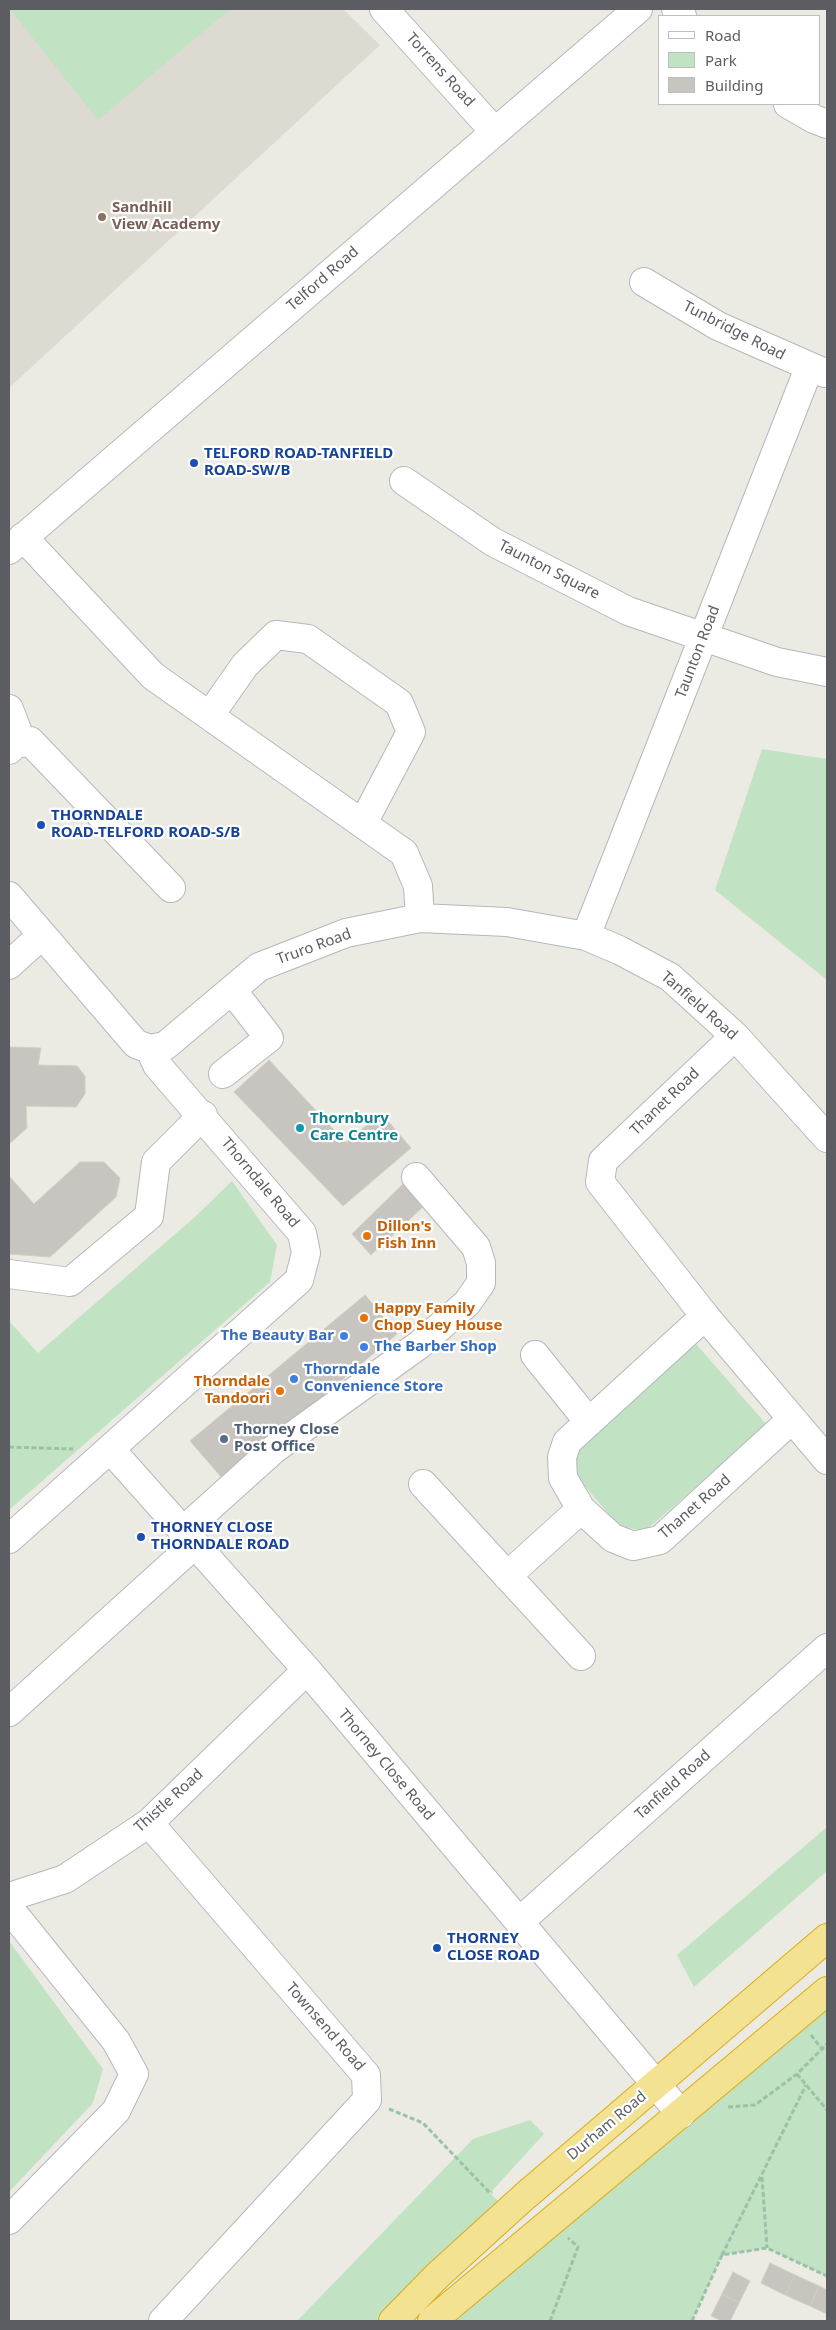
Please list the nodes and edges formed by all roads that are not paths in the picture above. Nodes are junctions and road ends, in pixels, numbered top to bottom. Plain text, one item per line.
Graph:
1 (384, 9) edge
2 (638, 9) edge
3 (790, 105) edge
4 (827, 124) edge
5 (495, 132) junction
6 (644, 282) dead end
7 (818, 371) edge
8 (404, 481) dead end
9 (16, 543) edge
10 (704, 638) junction
11 (827, 672) edge
12 (9, 709) edge
13 (210, 715) junction
14 (15, 746) edge
15 (363, 823) junction
16 (171, 888) dead end
17 (9, 896) edge
18 (420, 918) junction
19 (507, 922) joint
20 (42, 935) junction
21 (586, 936) junction
22 (9, 965) edge
23 (232, 990) junction
24 (735, 1036) junction
25 (150, 1050) junction
26 (223, 1074) dead end
27 (203, 1115) junction
28 (827, 1138) edge
29 (416, 1177) dead end
30 (9, 1274) edge
31 (705, 1316) junction
32 (535, 1355) dead end
33 (791, 1420) junction
34 (589, 1422) junction
35 (111, 1450) junction
36 (827, 1460) edge
37 (423, 1484) dead end
38 (580, 1509) junction
39 (189, 1537) junction
40 (9, 1539) edge
41 (507, 1576) junction
42 (827, 1648) edge
43 (581, 1656) dead end
44 (307, 1670) junction
45 (9, 1712) edge
46 (148, 1823) junction
47 (9, 1897) edge
48 (9, 1908) edge
49 (519, 1922) junction
50 (827, 1938) edge
51 (827, 1992) edge
52 (656, 2084) junction
53 (681, 2114) junction
54 (9, 2220) edge
55 (163, 2321) edge
56 (393, 2321) edge
57 (432, 2321) edge

1 - 5 street, Torrens Road
2 - 5 street, Telford Road
3 - 4 street
5 - 9 street, Telford Road
6 - 7 street, Tunbridge Road
7 - 10 street, Taunton Road
8 - 10 street, Taunton Square
9 - 13 street
10 - 11 street, Taunton Square
10 - 21 street, Taunton Road
12 - 14 street
13 - 15 street
13 - 15 street
14 - 16 street
15 - 18 street
17 - 20 street, Thorndale Road
18 - 19 street, Truro Road
18 - 23 street, Truro Road
19 - 21 street, Tanfield Road
20 - 22 street
20 - 25 street, Thorndale Road
21 - 24 street, Tanfield Road
23 - 25 street, Truro Road
23 - 26 street
24 - 28 street, Tanfield Road
24 - 31 street, Thanet Road
25 - 27 street, Thorndale Road
27 - 30 street
27 - 35 street, Thorndale Road
29 - 39 street
31 - 33 street, Thanet Road
31 - 34 street, Thanet Road
32 - 34 street
33 - 36 street, Thanet Road
33 - 38 street, Thanet Road
34 - 38 street, Thanet Road
35 - 39 street, Thorney Close Road
35 - 40 street, Thorndale Road
37 - 41 street
38 - 41 street
39 - 44 street, Thorney Close Road
39 - 45 street
41 - 43 street
42 - 49 street, Tanfield Road
44 - 46 street, Thistle Road
44 - 49 street, Thorney Close Road
46 - 47 street, Thistle Road
46 - 55 street, Townsend Road
48 - 54 street
49 - 52 street, Thorney Close Road
50 - 52 highway, Durham Road
51 - 53 highway
52 - 53 street, Thorney Close Road
52 - 56 highway, Durham Road
53 - 57 highway

